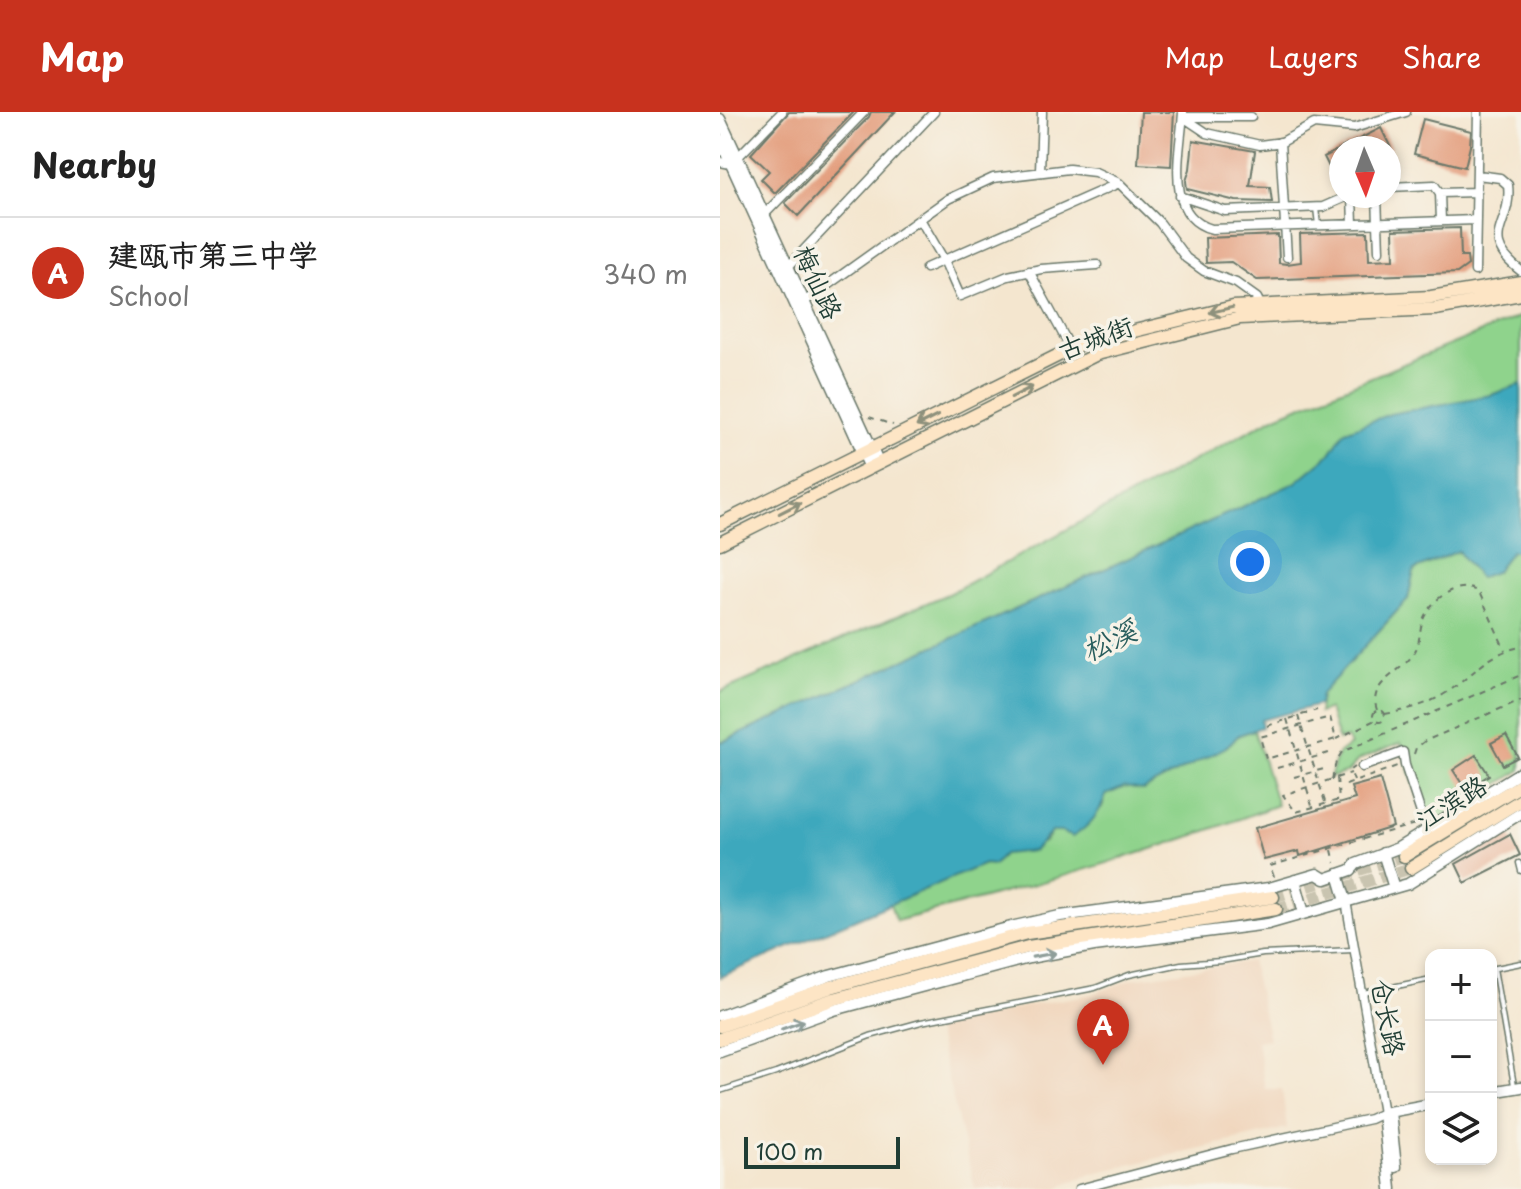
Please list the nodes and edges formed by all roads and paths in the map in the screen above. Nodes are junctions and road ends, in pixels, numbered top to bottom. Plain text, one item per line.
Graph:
1 (782, 112) edge
2 (864, 112) edge
3 (934, 112) edge
4 (1042, 112) edge
5 (1406, 112) edge
6 (1183, 114) edge
7 (1477, 114) edge
8 (1251, 117) dead end
9 (720, 119) edge
10 (720, 140) edge
11 (1280, 142) junction
12 (729, 161) edge
13 (1040, 171) junction
14 (1478, 175) junction
15 (1119, 183) junction
16 (1401, 186) edge
17 (1477, 192) junction
18 (1440, 193) junction
19 (1180, 196) junction
20 (1329, 203) edge
21 (1316, 208) junction
22 (1351, 208) edge
23 (1377, 208) edge
24 (1284, 209) junction
25 (1225, 211) junction
26 (761, 218) junction
27 (920, 219) junction
28 (1476, 220) junction
29 (1441, 221) junction
30 (1353, 224) junction
31 (1378, 224) junction
32 (1318, 226) junction
33 (1285, 227) junction
34 (1225, 229) junction
35 (1379, 251) dead end
36 (1287, 257) dead end
37 (944, 260) junction
38 (1097, 265) dead end
39 (926, 268) dead end
40 (785, 271) junction
41 (1029, 271) junction
42 (1475, 271) dead end
43 (1521, 271) edge
44 (1521, 282) edge
45 (1521, 294) edge
46 (800, 304) junction
47 (1261, 306) junction
48 (1071, 349) junction
49 (867, 451) junction
50 (874, 466) junction
51 (720, 524) edge
52 (720, 543) edge
53 (1521, 647) edge
54 (1505, 650) junction
55 (1521, 675) edge
56 (1521, 700) edge
57 (1317, 710) dead end
58 (1377, 710) junction
59 (1385, 714) junction
60 (1298, 716) junction
61 (1287, 719) junction
62 (1375, 720) junction
63 (1301, 725) junction
64 (1267, 726) dead end
65 (1289, 729) junction
66 (1336, 739) junction
67 (1308, 747) junction
68 (1296, 750) junction
69 (1329, 753) dead end
70 (1311, 758) junction
71 (1413, 758) dead end
72 (1299, 762) junction
73 (1398, 766) dead end
74 (1362, 767) dead end
75 (1277, 768) dead end
76 (1324, 769) dead end
77 (1315, 771) junction
78 (1521, 772) edge
79 (1351, 773) dead end
80 (1303, 775) junction
81 (1294, 777) dead end
82 (1337, 778) junction
83 (1332, 780) junction
84 (1319, 784) junction
85 (1346, 785) dead end
86 (1521, 785) edge
87 (1307, 788) junction
88 (1521, 800) edge
89 (1325, 804) junction
90 (1313, 807) junction
91 (1521, 813) edge
92 (1415, 819) dead end
93 (1427, 831) junction
94 (1331, 848) junction
95 (1383, 853) junction
96 (1519, 863) edge
97 (1521, 871) edge
98 (1338, 874) junction
99 (1295, 880) junction
100 (1394, 888) junction
101 (1275, 897) junction
102 (1346, 901) junction
103 (1304, 913) junction
104 (1353, 950) junction
105 (1521, 963) edge
106 (1497, 967) edge
107 (1425, 980) edge
108 (1497, 987) edge
109 (1362, 994) junction
110 (720, 1016) edge
111 (720, 1026) edge
112 (720, 1039) edge
113 (720, 1051) edge
114 (1518, 1087) edge
115 (720, 1091) edge
116 (1497, 1091) edge
117 (1425, 1105) edge
118 (1387, 1113) junction
119 (1079, 1189) edge
120 (1391, 1189) edge
121 (1398, 1189) edge

1 - 12 street
2 - 26 street
3 - 40 street
4 - 13 street
5 - 11 street
6 - 8 street
6 - 11 street
6 - 19 street
7 - 14 street
9 - 12 street, 梅仙路
10 - 12 street, 梅仙路
11 - 24 street
12 - 26 street, 梅仙路
13 - 15 street
13 - 27 street
14 - 17 street
14 - 43 street
15 - 37 street
15 - 47 street
16 - 18 street
17 - 18 street
17 - 28 street
18 - 29 street
19 - 25 street
19 - 34 street
20 - 21 street
21 - 24 street
21 - 32 lane
22 - 30 street
23 - 31 street
24 - 25 street
24 - 33 street
25 - 34 street
26 - 40 street, 梅仙路
27 - 37 street
27 - 46 street
28 - 29 street
28 - 42 street
29 - 31 street
30 - 31 street
30 - 32 street
31 - 35 street
32 - 33 street
33 - 34 street
33 - 36 street
37 - 39 street
37 - 41 street
38 - 41 street
40 - 46 street, 梅仙路
41 - 48 street
44 - 47 main road, 古城街
50 -> 45 main road, 古城街
46 - 49 street, 梅仙路
47 -> 48 main road, 古城街
48 -> 49 main road, 古城街
49 - 50 street, 梅仙路
49 - 51 main road, 古城街
52 -> 50 main road, 古城街
53 - 54 path
54 - 58 path
54 - 59 path
55 - 83 path
56 - 71 path
57 - 60 path
58 - 59 path
58 - 62 path
59 - 62 path
60 - 61 path
60 - 63 path
61 - 64 path
61 - 65 path
62 - 66 path
63 - 65 path
63 - 66 path
63 - 67 path
65 - 68 path
65 - 68 path
66 - 67 path
67 - 68 path
67 - 70 path
68 - 72 path
69 - 70 path
70 - 72 path
70 - 77 path
72 - 75 path
72 - 80 path
73 - 85 path
74 - 93 street
76 - 77 path
77 - 80 path
77 - 84 path
78 - 93 street
79 - 82 path
80 - 81 path
80 - 87 path
82 - 83 path
82 - 89 path
83 - 84 path
84 - 87 path
84 - 89 path
86 - 88 main road, 江滨路
87 - 90 path
87 - 90 path
89 - 90 path
91 - 100 street
92 - 94 path
93 - 95 street
94 - 98 path
94 - 101 path
95 - 98 street
95 - 100 street
96 - 97 lane
98 - 99 street
98 - 102 street
99 - 101 street
99 - 103 street
100 - 102 street
101 - 110 street
101 - 111 main road
101 - 112 main road
102 - 103 street
102 - 104 street, 仓长路
113 -> 103 street
104 - 109 street, 仓长路
104 - 115 lane
105 - 106 lane
107 - 109 lane
108 - 114 lane
109 - 118 street, 仓长路
114 - 116 street
117 - 118 street
118 - 119 street
118 - 120 street, 仓长路
118 - 121 street, 仓长路

